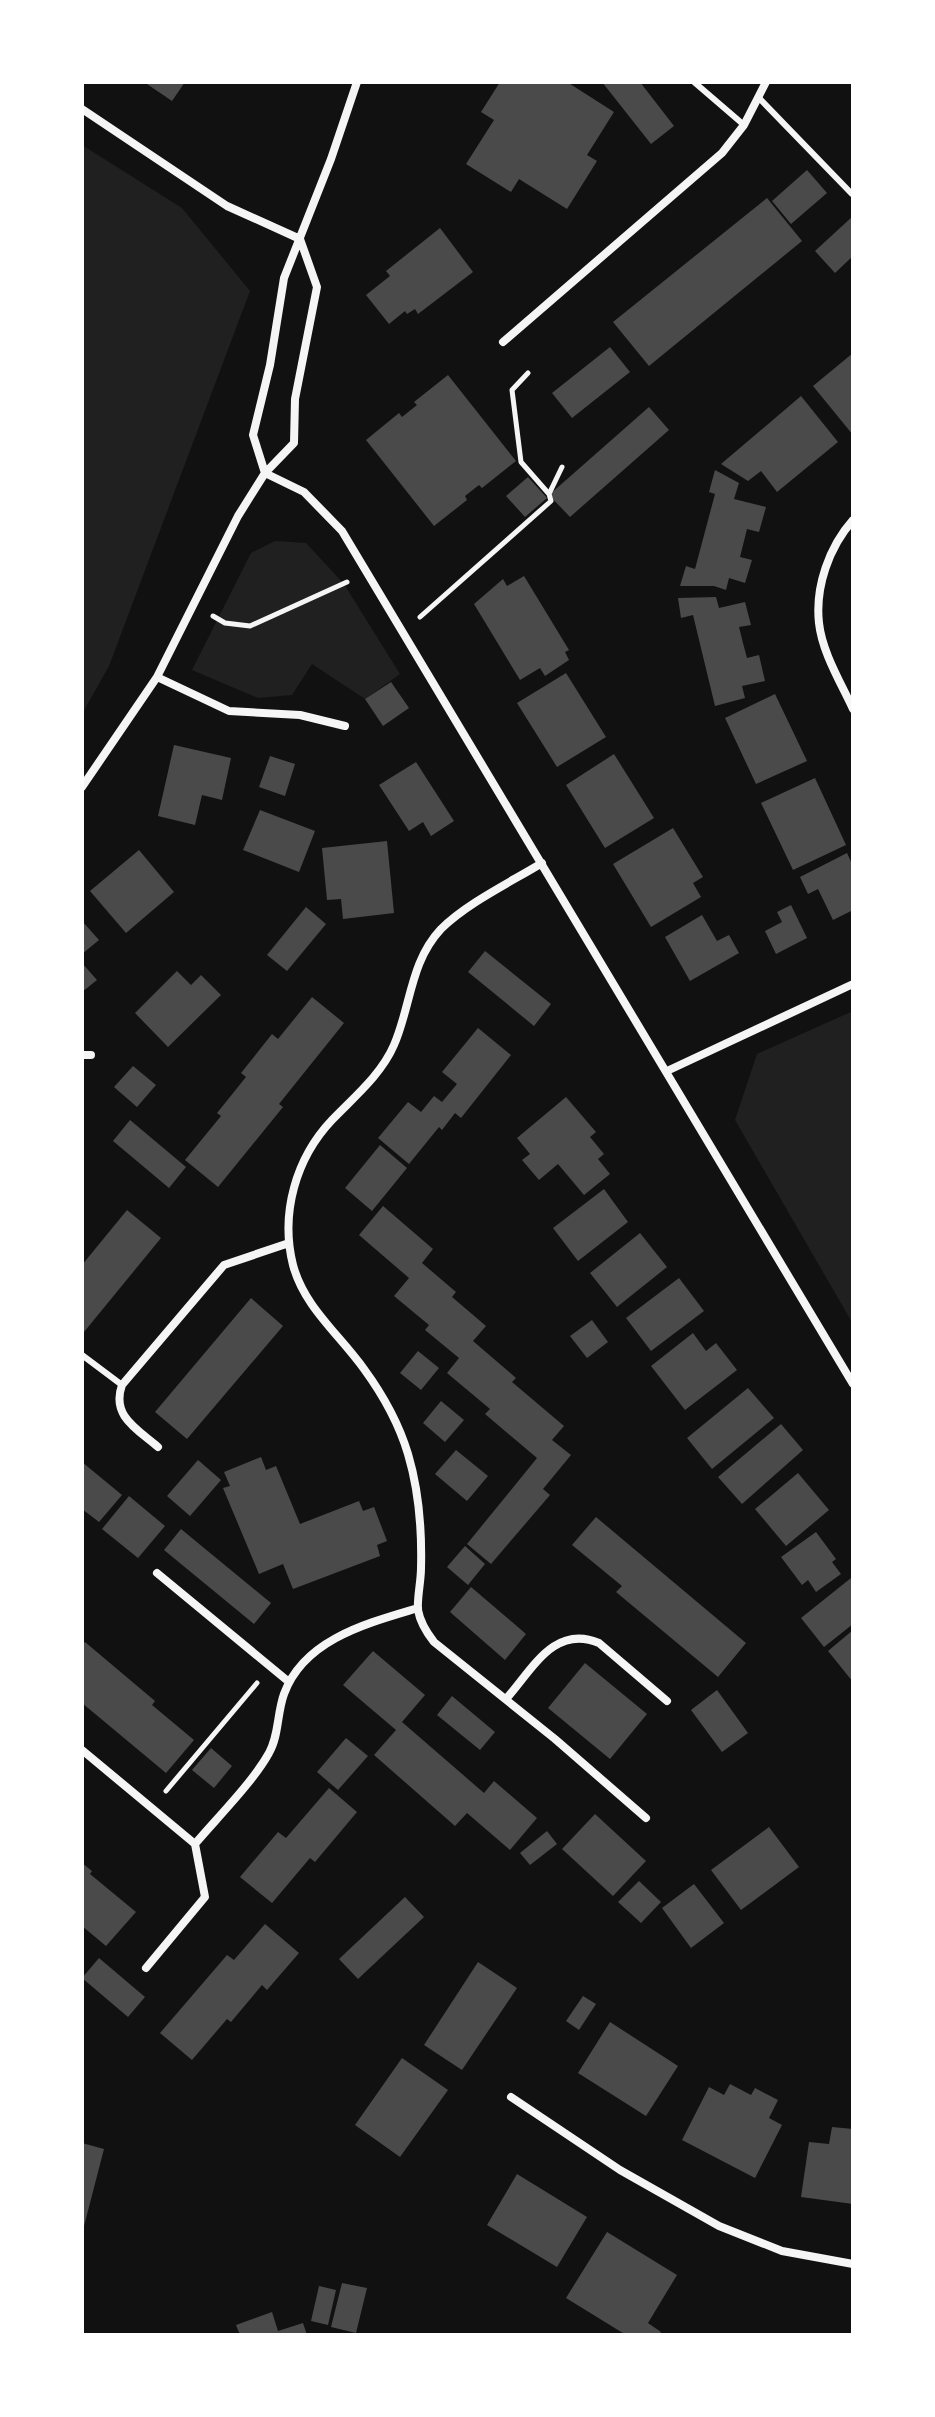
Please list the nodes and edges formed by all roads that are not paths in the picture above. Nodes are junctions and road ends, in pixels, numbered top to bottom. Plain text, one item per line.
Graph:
1 (357, 82) edge
2 (694, 82) edge
3 (766, 82) edge
4 (759, 98) junction
5 (82, 109) edge
6 (744, 125) junction
7 (852, 194) edge
8 (300, 239) junction
9 (503, 342) dead end
10 (265, 473) junction
11 (853, 520) edge
12 (157, 677) junction
13 (853, 709) edge
14 (345, 726) dead end
15 (82, 787) edge
16 (542, 863) junction
17 (853, 984) edge
18 (667, 1071) junction
19 (289, 1243) junction
20 (82, 1355) edge
21 (853, 1384) edge
22 (122, 1385) junction
23 (158, 1447) dead end
24 (157, 1573) dead end
25 (418, 1608) junction
26 (289, 1682) junction
27 (506, 1699) junction
28 (667, 1701) dead end
29 (82, 1750) edge
30 (646, 1818) dead end
31 (195, 1844) junction
32 (146, 1968) dead end
33 (511, 2097) dead end
34 (853, 2264) edge

1 - 8 street
2 - 6 lane
3 - 4 street
4 - 6 street
4 - 7 lane
5 - 8 street
6 - 9 street
8 - 10 street
8 - 10 street
10 - 12 street
10 - 16 street
11 - 13 street
12 - 14 street
12 - 15 street
16 - 18 street
16 - 19 street
17 - 18 street
18 - 21 street
19 - 22 street
19 - 25 street
20 - 22 lane
22 - 23 street
24 - 26 street
25 - 26 street
25 - 27 street
26 - 31 street
27 - 28 street
27 - 30 street
29 - 31 street
31 - 32 street
33 - 34 street

